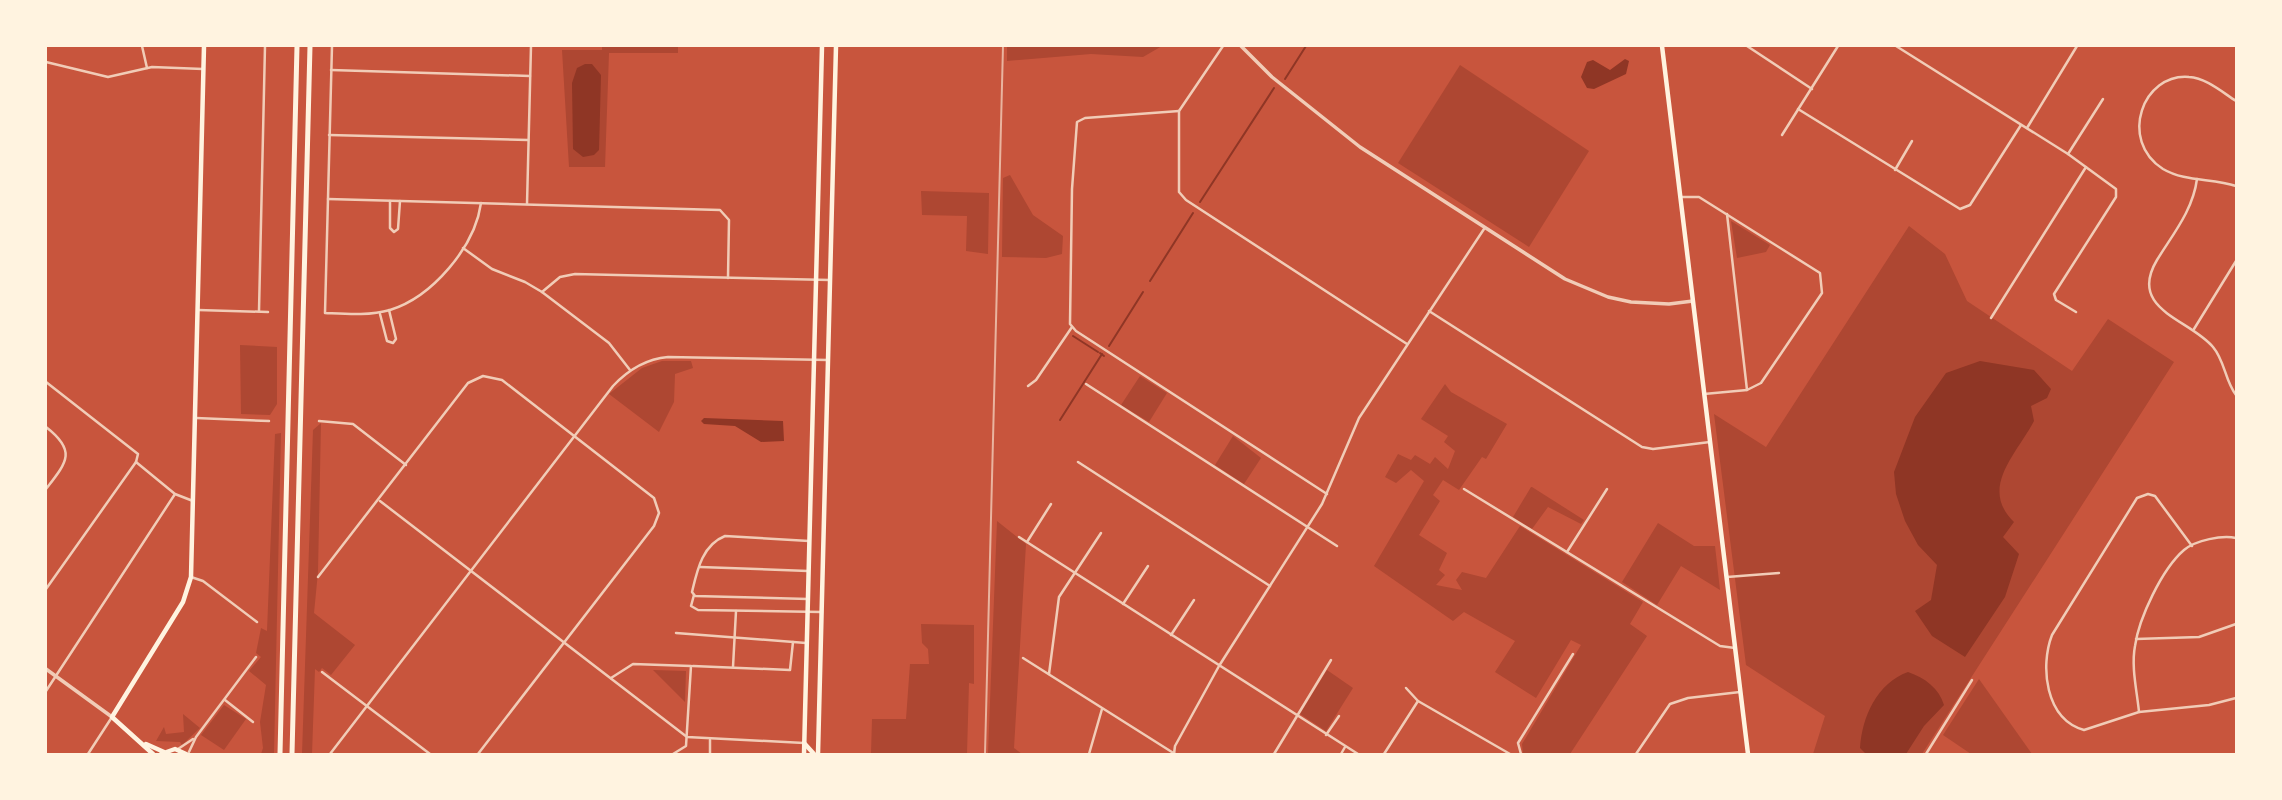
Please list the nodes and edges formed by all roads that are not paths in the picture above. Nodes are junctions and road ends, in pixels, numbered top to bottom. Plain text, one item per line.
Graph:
1 (142, 46) edge
2 (204, 46) edge
3 (265, 46) edge
4 (298, 46) edge
5 (310, 46) edge
6 (331, 46) edge
7 (531, 46) edge
8 (822, 46) edge
9 (836, 46) edge
10 (1223, 46) edge
11 (1241, 46) edge
12 (1662, 46) edge
13 (1747, 46) edge
14 (1838, 46) edge
15 (1896, 46) edge
16 (2077, 46) edge
17 (46, 62) edge
18 (147, 68) junction
19 (203, 69) junction
20 (331, 71) junction
21 (530, 76) junction
22 (1812, 89) junction
23 (2103, 99) dead end
24 (2236, 101) edge
25 (1798, 109) junction
26 (1179, 111) junction
27 (2021, 125) junction
28 (2027, 128) junction
29 (329, 135) junction
30 (1782, 135) dead end
31 (528, 140) junction
32 (1912, 141) dead end
33 (2068, 154) junction
34 (2087, 167) junction
35 (1895, 170) junction
36 (2197, 179) junction
37 (2236, 186) edge
38 (1680, 197) junction
39 (328, 199) junction
40 (390, 201) junction
41 (400, 201) junction
42 (481, 203) junction
43 (527, 204) junction
44 (1727, 214) junction
45 (1484, 229) junction
46 (462, 247) junction
47 (2236, 264) edge
48 (728, 278) junction
49 (816, 280) junction
50 (830, 280) junction
51 (542, 292) junction
52 (1693, 301) junction
53 (198, 310) junction
54 (389, 310) junction
55 (258, 311) junction
56 (1430, 311) junction
57 (268, 312) dead end
58 (379, 312) junction
59 (2076, 312) dead end
60 (1991, 318) dead end
61 (1072, 327) junction
62 (2193, 331) junction
63 (1407, 344) junction
64 (814, 360) junction
65 (828, 360) junction
66 (630, 370) junction
67 (46, 382) edge
68 (1086, 384) dead end
69 (1028, 386) dead end
70 (1747, 390) junction
71 (1704, 394) junction
72 (2236, 396) edge
73 (195, 418) junction
74 (269, 421) dead end
75 (319, 421) dead end
76 (46, 427) edge
77 (574, 436) junction
78 (1710, 442) junction
79 (136, 462) junction
80 (1078, 462) dead end
81 (406, 464) junction
82 (46, 488) edge
83 (1464, 489) dead end
84 (1607, 489) dead end
85 (175, 494) junction
86 (1328, 494) junction
87 (193, 501) junction
88 (379, 501) junction
89 (1051, 504) dead end
90 (1307, 526) junction
91 (1101, 533) dead end
92 (1019, 537) dead end
93 (2236, 538) edge
94 (809, 541) junction
95 (1027, 542) junction
96 (1337, 546) dead end
97 (2192, 546) junction
98 (1567, 552) junction
99 (1147, 566) dead end
100 (699, 567) junction
101 (471, 571) junction
102 (808, 571) junction
103 (1074, 573) junction
104 (1779, 573) dead end
105 (191, 577) junction
106 (1727, 577) junction
107 (318, 578) dead end
108 (1270, 586) junction
109 (46, 589) edge
110 (694, 595) junction
111 (808, 598) junction
112 (1194, 600) dead end
113 (1123, 604) junction
114 (736, 611) junction
115 (807, 612) junction
116 (822, 612) junction
117 (257, 622) dead end
118 (2236, 624) edge
119 (676, 633) dead end
120 (1171, 635) junction
121 (734, 637) junction
122 (2136, 639) junction
123 (565, 642) junction
124 (793, 642) junction
125 (806, 643) junction
126 (1735, 648) junction
127 (1573, 654) dead end
128 (256, 657) dead end
129 (1023, 658) dead end
130 (1331, 660) dead end
131 (691, 666) junction
132 (1219, 666) junction
133 (733, 668) junction
134 (46, 669) edge
135 (322, 672) dead end
136 (1049, 674) junction
137 (55, 676) junction
138 (611, 678) junction
139 (1972, 680) dead end
140 (1406, 688) dead end
141 (46, 691) edge
142 (1740, 692) junction
143 (2236, 698) edge
144 (225, 700) junction
145 (1418, 701) junction
146 (367, 707) junction
147 (1102, 709) junction
148 (2139, 712) junction
149 (1297, 716) junction
150 (1339, 716) dead end
151 (112, 717) junction
152 (253, 722) dead end
153 (1326, 734) junction
154 (196, 737) junction
155 (687, 737) junction
156 (710, 739) junction
157 (144, 743) junction
158 (804, 743) junction
159 (1345, 747) junction
160 (178, 749) junction
161 (163, 753) edge
162 (88, 754) edge
163 (153, 754) edge
164 (187, 754) edge
165 (280, 754) edge
166 (292, 754) edge
167 (330, 754) edge
168 (430, 754) edge
169 (478, 754) edge
170 (673, 754) edge
171 (710, 754) edge
172 (804, 754) edge
173 (816, 754) edge
174 (1089, 754) edge
175 (1174, 754) edge
176 (1274, 754) edge
177 (1341, 754) edge
178 (1358, 754) edge
179 (1384, 754) edge
180 (1510, 754) edge
181 (1521, 754) edge
182 (1636, 754) edge
183 (1748, 754) edge
184 (1926, 754) edge

1 - 18 street
2 - 19 main road
3 - 55 street
4 - 165 highway
5 - 166 highway
6 - 20 street
7 - 21 street
8 - 49 main road
9 - 50 main road
10 - 26 street
11 - 45 street
12 - 38 main road
13 - 22 street
14 - 22 street
15 - 27 street
16 - 28 street
17 - 18 street
18 - 19 street
19 - 53 main road
20 - 21 street
20 - 29 street
21 - 31 street
22 - 25 street
23 - 33 street
24 - 36 street
25 - 30 street
25 - 35 street
26 - 61 street
26 - 63 street
27 - 28 street
27 - 35 street
28 - 33 street
29 - 31 street
29 - 39 street
31 - 43 street
32 - 35 street
33 - 34 street
34 - 59 street
34 - 60 street
36 - 37 street
36 - 62 street
38 - 44 street
38 - 52 main road
39 - 40 street
39 - 58 street
40 - 41 street
40 - 41 street
41 - 42 street
42 - 43 street
42 - 46 street
43 - 48 street
44 - 70 street
44 - 70 street
45 - 52 street
45 - 56 street
46 - 51 street
46 - 54 street
47 - 62 street
48 - 49 street
48 - 51 street
49 - 50 street
49 - 64 main road
50 - 65 main road
51 - 66 street
52 - 71 main road
53 - 55 street
53 - 73 main road
54 - 58 street
54 - 58 street
55 - 57 street
56 - 63 street
56 - 78 street
61 - 69 street
61 - 86 street
62 - 72 street
63 - 86 street
64 - 65 street
64 - 66 street
64 - 94 main road
65 - 116 main road
66 - 77 street
67 - 79 street
68 - 90 street
70 - 71 street
71 - 78 main road
73 - 74 street
73 - 87 main road
75 - 81 street
76 - 82 street
77 - 81 street
77 - 101 street
77 - 123 street
78 - 106 main road
79 - 85 street
79 - 109 street
80 - 108 street
81 - 88 street
83 - 98 street
84 - 98 street
85 - 87 street
85 - 137 street
86 - 90 street
87 - 105 main road
88 - 101 street
88 - 107 street
89 - 95 street
90 - 96 street
90 - 108 street
91 - 103 street
92 - 95 street
93 - 97 street
94 - 100 street
94 - 102 main road
95 - 103 street
97 - 122 street
97 - 148 street
98 - 126 street
99 - 113 street
100 - 102 street
100 - 110 street
101 - 123 street
101 - 146 street
102 - 111 main road
103 - 113 street
103 - 136 street
104 - 106 street
105 - 117 street
105 - 151 main road
106 - 126 main road
108 - 132 street
110 - 111 street
110 - 114 street
111 - 115 main road
112 - 120 street
113 - 120 street
114 - 115 street
114 - 121 street
115 - 116 street
115 - 125 main road
116 - 173 main road
118 - 122 street
119 - 121 street
120 - 132 street
121 - 124 street
121 - 133 street
122 - 148 street
123 - 138 street
123 - 169 street
124 - 125 street
124 - 133 street
125 - 158 main road
126 - 142 main road
127 - 181 street
128 - 144 street
129 - 136 street
130 - 149 street
131 - 133 street
131 - 138 street
131 - 155 street
132 - 149 street
132 - 175 street
134 - 137 street
135 - 146 street
136 - 147 street
137 - 141 street
137 - 151 street
138 - 155 street
139 - 184 street
140 - 145 street
142 - 182 street
142 - 183 main road
143 - 148 street
144 - 152 street
144 - 154 street
145 - 179 street
145 - 180 street
146 - 167 street
146 - 168 street
147 - 174 street
147 - 175 street
149 - 153 street
149 - 176 street
150 - 153 street
151 - 157 main road
151 - 162 street
153 - 159 street
154 - 160 street
154 - 164 street
155 - 156 street
155 - 170 street
156 - 158 street
156 - 171 street
157 - 161 main road
157 - 163 main road
158 - 172 main road
158 - 173 main road
159 - 177 street
159 - 178 street
160 - 161 main road
160 - 164 main road

